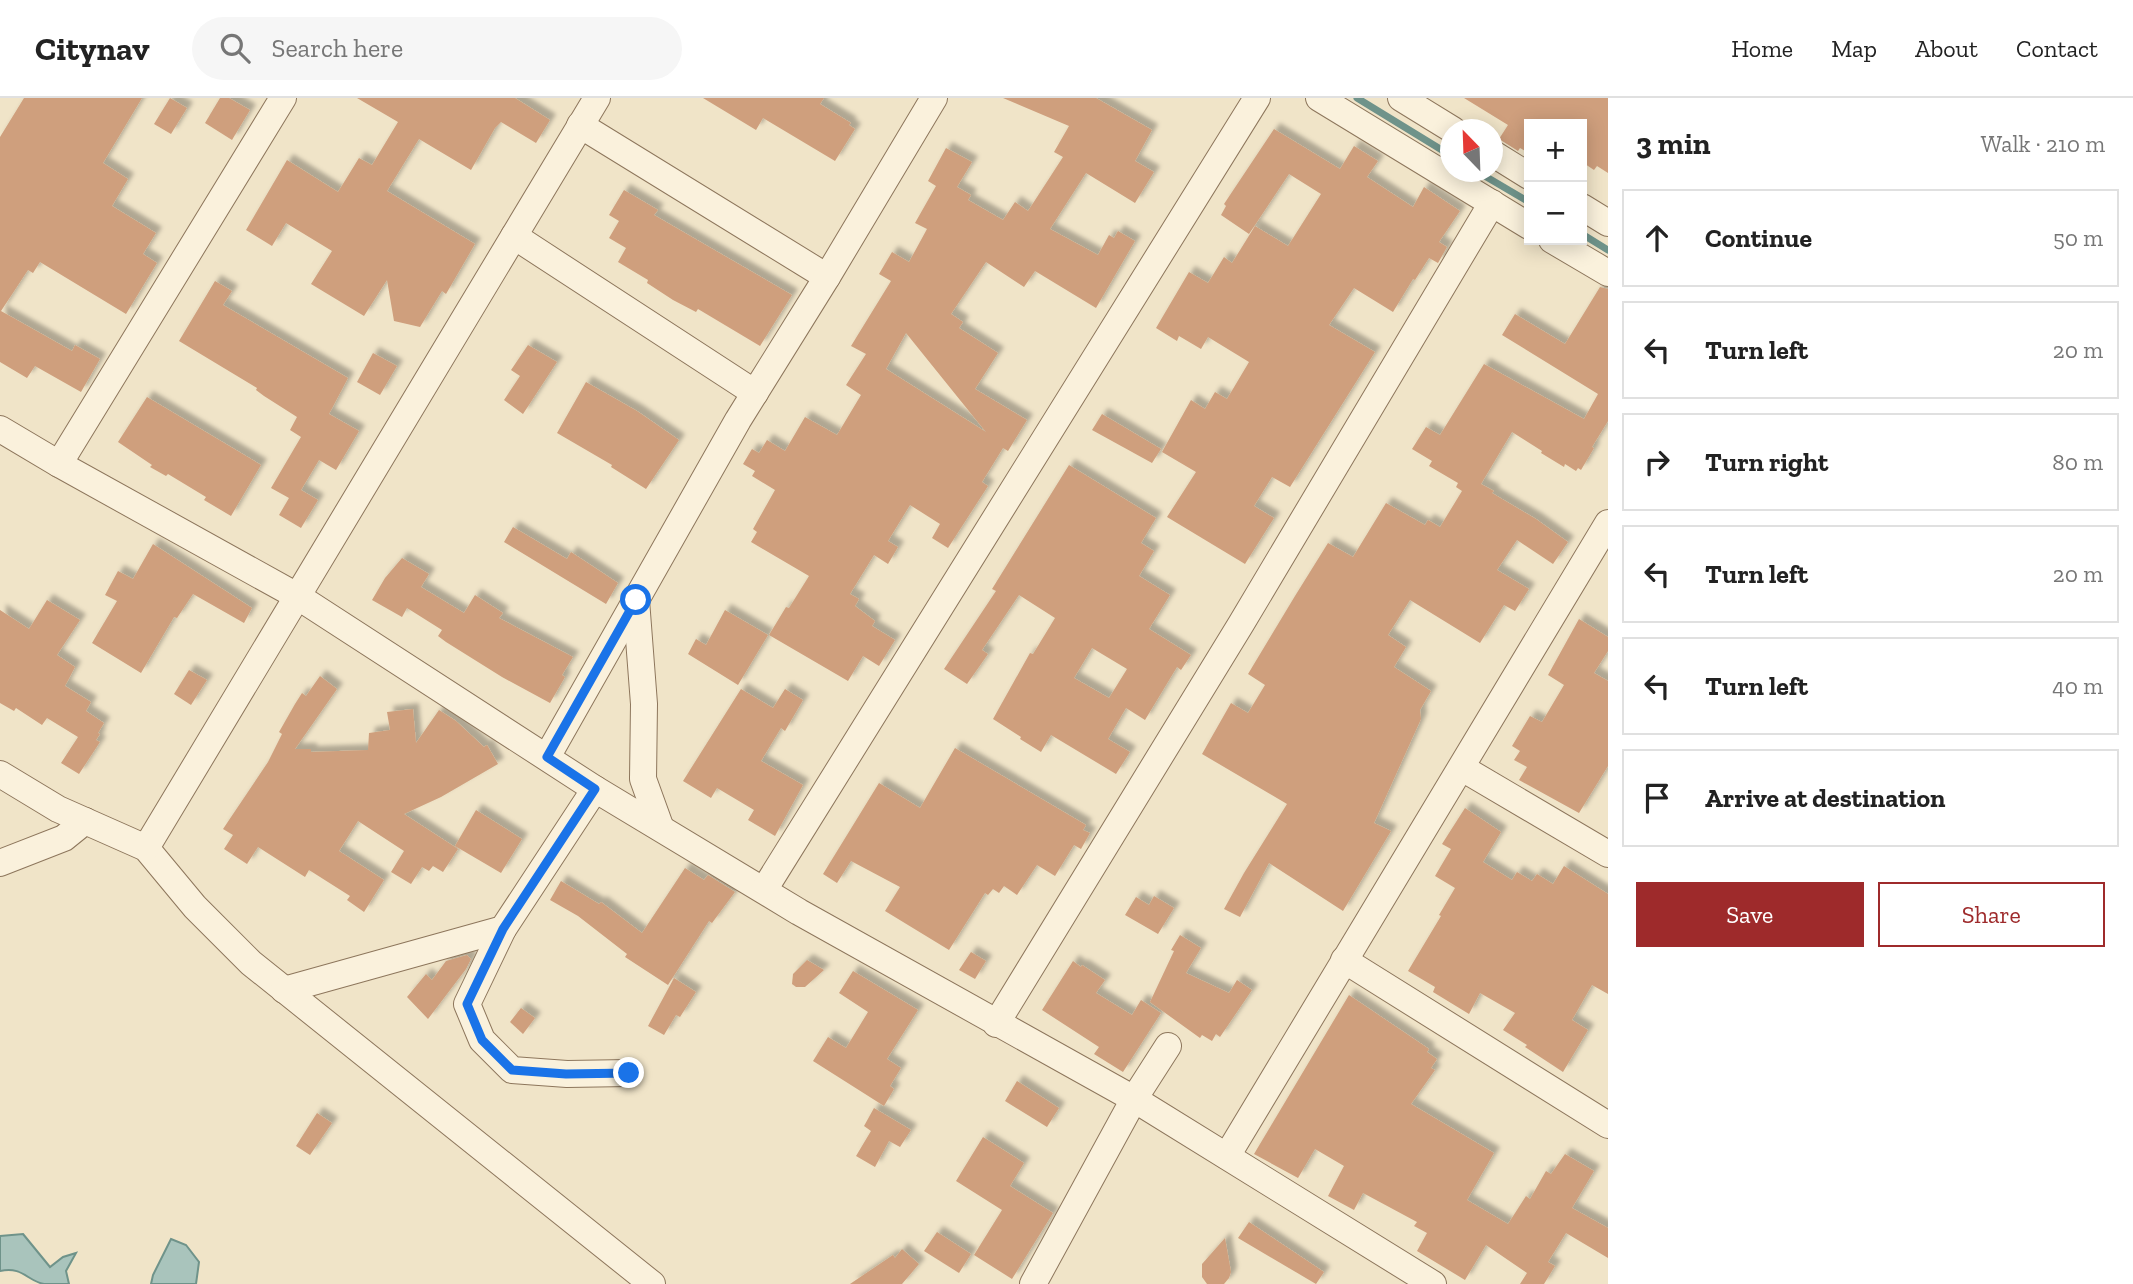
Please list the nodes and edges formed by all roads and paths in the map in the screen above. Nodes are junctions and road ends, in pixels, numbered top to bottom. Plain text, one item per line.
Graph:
1 (283, 98) edge
2 (597, 98) edge
3 (934, 98) edge
4 (1257, 98) edge
5 (1319, 98) edge
6 (1401, 98) edge
7 (1440, 122) edge
8 (580, 125) junction
9 (1503, 159) edge
10 (1524, 173) edge
11 (1492, 203) junction
12 (1587, 210) edge
13 (1524, 223) edge
14 (1608, 223) edge
15 (514, 236) junction
16 (1560, 245) edge
17 (1608, 273) edge
18 (827, 276) junction
19 (755, 393) junction
20 (0, 429) edge
21 (59, 464) junction
22 (1608, 523) edge
23 (1599, 559) edge
24 (297, 596) junction
25 (636, 600) junction
26 (547, 757) junction
27 (1462, 768) junction
28 (0, 774) edge
29 (595, 789) junction
30 (85, 821) junction
31 (660, 826) junction
32 (146, 848) junction
33 (1608, 855) edge
34 (0, 863) edge
35 (764, 890) junction
36 (503, 929) junction
37 (1344, 960) junction
38 (284, 990) junction
39 (996, 1024) junction
40 (1168, 1046) dead end
41 (629, 1073) dead end
42 (1134, 1099) junction
43 (1608, 1125) edge
44 (1227, 1156) junction
45 (652, 1284) edge
46 (1034, 1284) edge
47 (1433, 1284) edge

1 - 21 street
2 - 8 street
3 - 18 street
4 - 35 street
5 - 11 street
6 - 7 street
8 - 15 street
8 - 18 street
9 - 10 street
11 - 13 street
11 - 39 street
12 - 14 street
15 - 19 street
15 - 24 street
16 - 17 street
18 - 19 street
19 - 25 street
20 - 21 street
21 - 24 street
22 - 23 street
23 - 27 street
24 - 26 street
24 - 32 street
25 - 26 street
25 - 31 street
26 - 29 street
27 - 33 street
27 - 37 street
28 - 30 street
29 - 31 street
29 - 36 street
30 - 32 street
30 - 34 street
31 - 35 street
32 - 38 street
35 - 39 street
36 - 38 street
36 - 41 street
37 - 43 street
37 - 44 street
38 - 45 street
39 - 42 street
40 - 42 street
42 - 44 street
42 - 46 street
44 - 47 street

